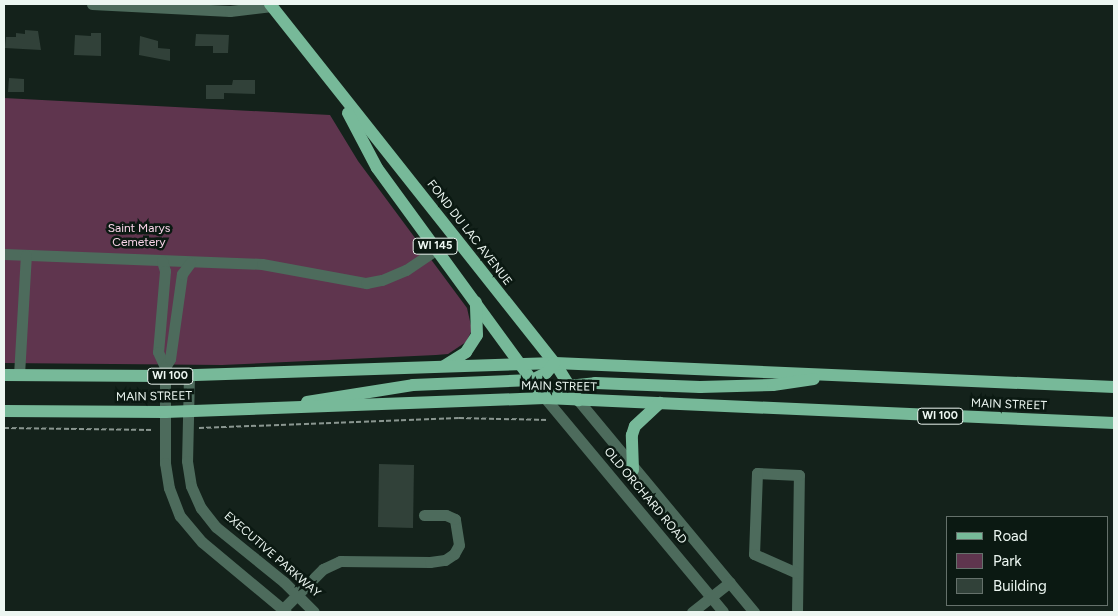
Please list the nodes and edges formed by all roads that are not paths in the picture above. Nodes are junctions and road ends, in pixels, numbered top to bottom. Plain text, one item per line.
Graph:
1 (92, 4) edge
2 (271, 5) edge
3 (334, 87) junction
4 (437, 248) junction
5 (4, 254) edge
6 (26, 255) junction
7 (162, 261) junction
8 (190, 263) junction
9 (476, 302) junction
10 (554, 363) junction
11 (522, 364) junction
12 (442, 367) junction
13 (165, 372) junction
14 (4, 375) edge
15 (19, 375) junction
16 (189, 375) junction
17 (844, 375) junction
18 (532, 380) junction
19 (568, 386) junction
20 (1114, 387) edge
21 (545, 398) junction
22 (578, 400) junction
23 (660, 404) junction
24 (278, 409) junction
25 (4, 411) edge
26 (188, 411) junction
27 (165, 412) junction
28 (1114, 423) edge
29 (633, 470) junction
30 (424, 515) dead end
31 (226, 535) junction
32 (212, 551) junction
33 (797, 573) junction
34 (730, 582) junction
35 (297, 594) junction
36 (712, 598) junction
37 (285, 611) edge
38 (314, 612) edge
39 (692, 612) edge
40 (723, 612) edge
41 (754, 612) edge
42 (797, 612) edge

1 - 2 street
2 - 3 main road, FOND DU LAC AVENUE / WI 145
3 - 4 main road, FOND DU LAC AVENUE / WI 145
3 - 10 main road, FOND DU LAC AVENUE / WI 145
4 - 8 street
4 - 9 main road, FOND DU LAC AVENUE / WI 145
5 - 6 street
6 - 7 street
6 - 15 street
7 - 8 street
7 - 13 street
8 - 13 street
9 - 11 main road, FOND DU LAC AVENUE / WI 145
9 - 12 main road
10 - 11 main road, MAIN STREET / WI 100
10 - 17 main road, MAIN STREET / WI 100
10 - 18 main road
10 - 19 main road, FOND DU LAC AVENUE
11 - 12 main road, MAIN STREET / WI 100
11 - 18 main road, FOND DU LAC AVENUE / WI 145
12 - 16 main road, MAIN STREET / WI 100
13 - 15 main road, MAIN STREET / WI 100
13 - 16 main road, MAIN STREET / WI 100
13 - 27 street
14 - 15 main road, MAIN STREET / WI 100
16 - 26 street, EXECUTIVE PARKWAY
17 - 19 main road
17 - 20 main road, MAIN STREET / WI 100
18 - 21 main road, FOND DU LAC AVENUE / WI 145
18 - 24 main road
19 - 21 main road
19 - 22 main road, FOND DU LAC AVENUE
21 - 22 main road, MAIN STREET / WI 100
21 - 24 main road, MAIN STREET / WI 100
21 - 36 street, OLD ORCHARD ROAD
22 - 23 main road, MAIN STREET / WI 100
22 - 29 street, OLD ORCHARD ROAD
23 - 28 main road, MAIN STREET / WI 100
23 - 29 main road
24 - 26 main road, MAIN STREET / WI 100
25 - 27 main road, MAIN STREET / WI 100
26 - 27 main road, MAIN STREET / WI 100
26 - 31 street, EXECUTIVE PARKWAY
27 - 32 street
29 - 34 street, OLD ORCHARD ROAD
30 - 35 street
31 - 32 street
31 - 35 street, EXECUTIVE PARKWAY
32 - 37 street
33 - 33 street
33 - 42 street
34 - 36 street
34 - 41 street, OLD ORCHARD ROAD
35 - 37 street
35 - 38 street, EXECUTIVE PARKWAY
36 - 39 street
36 - 40 street, OLD ORCHARD ROAD

